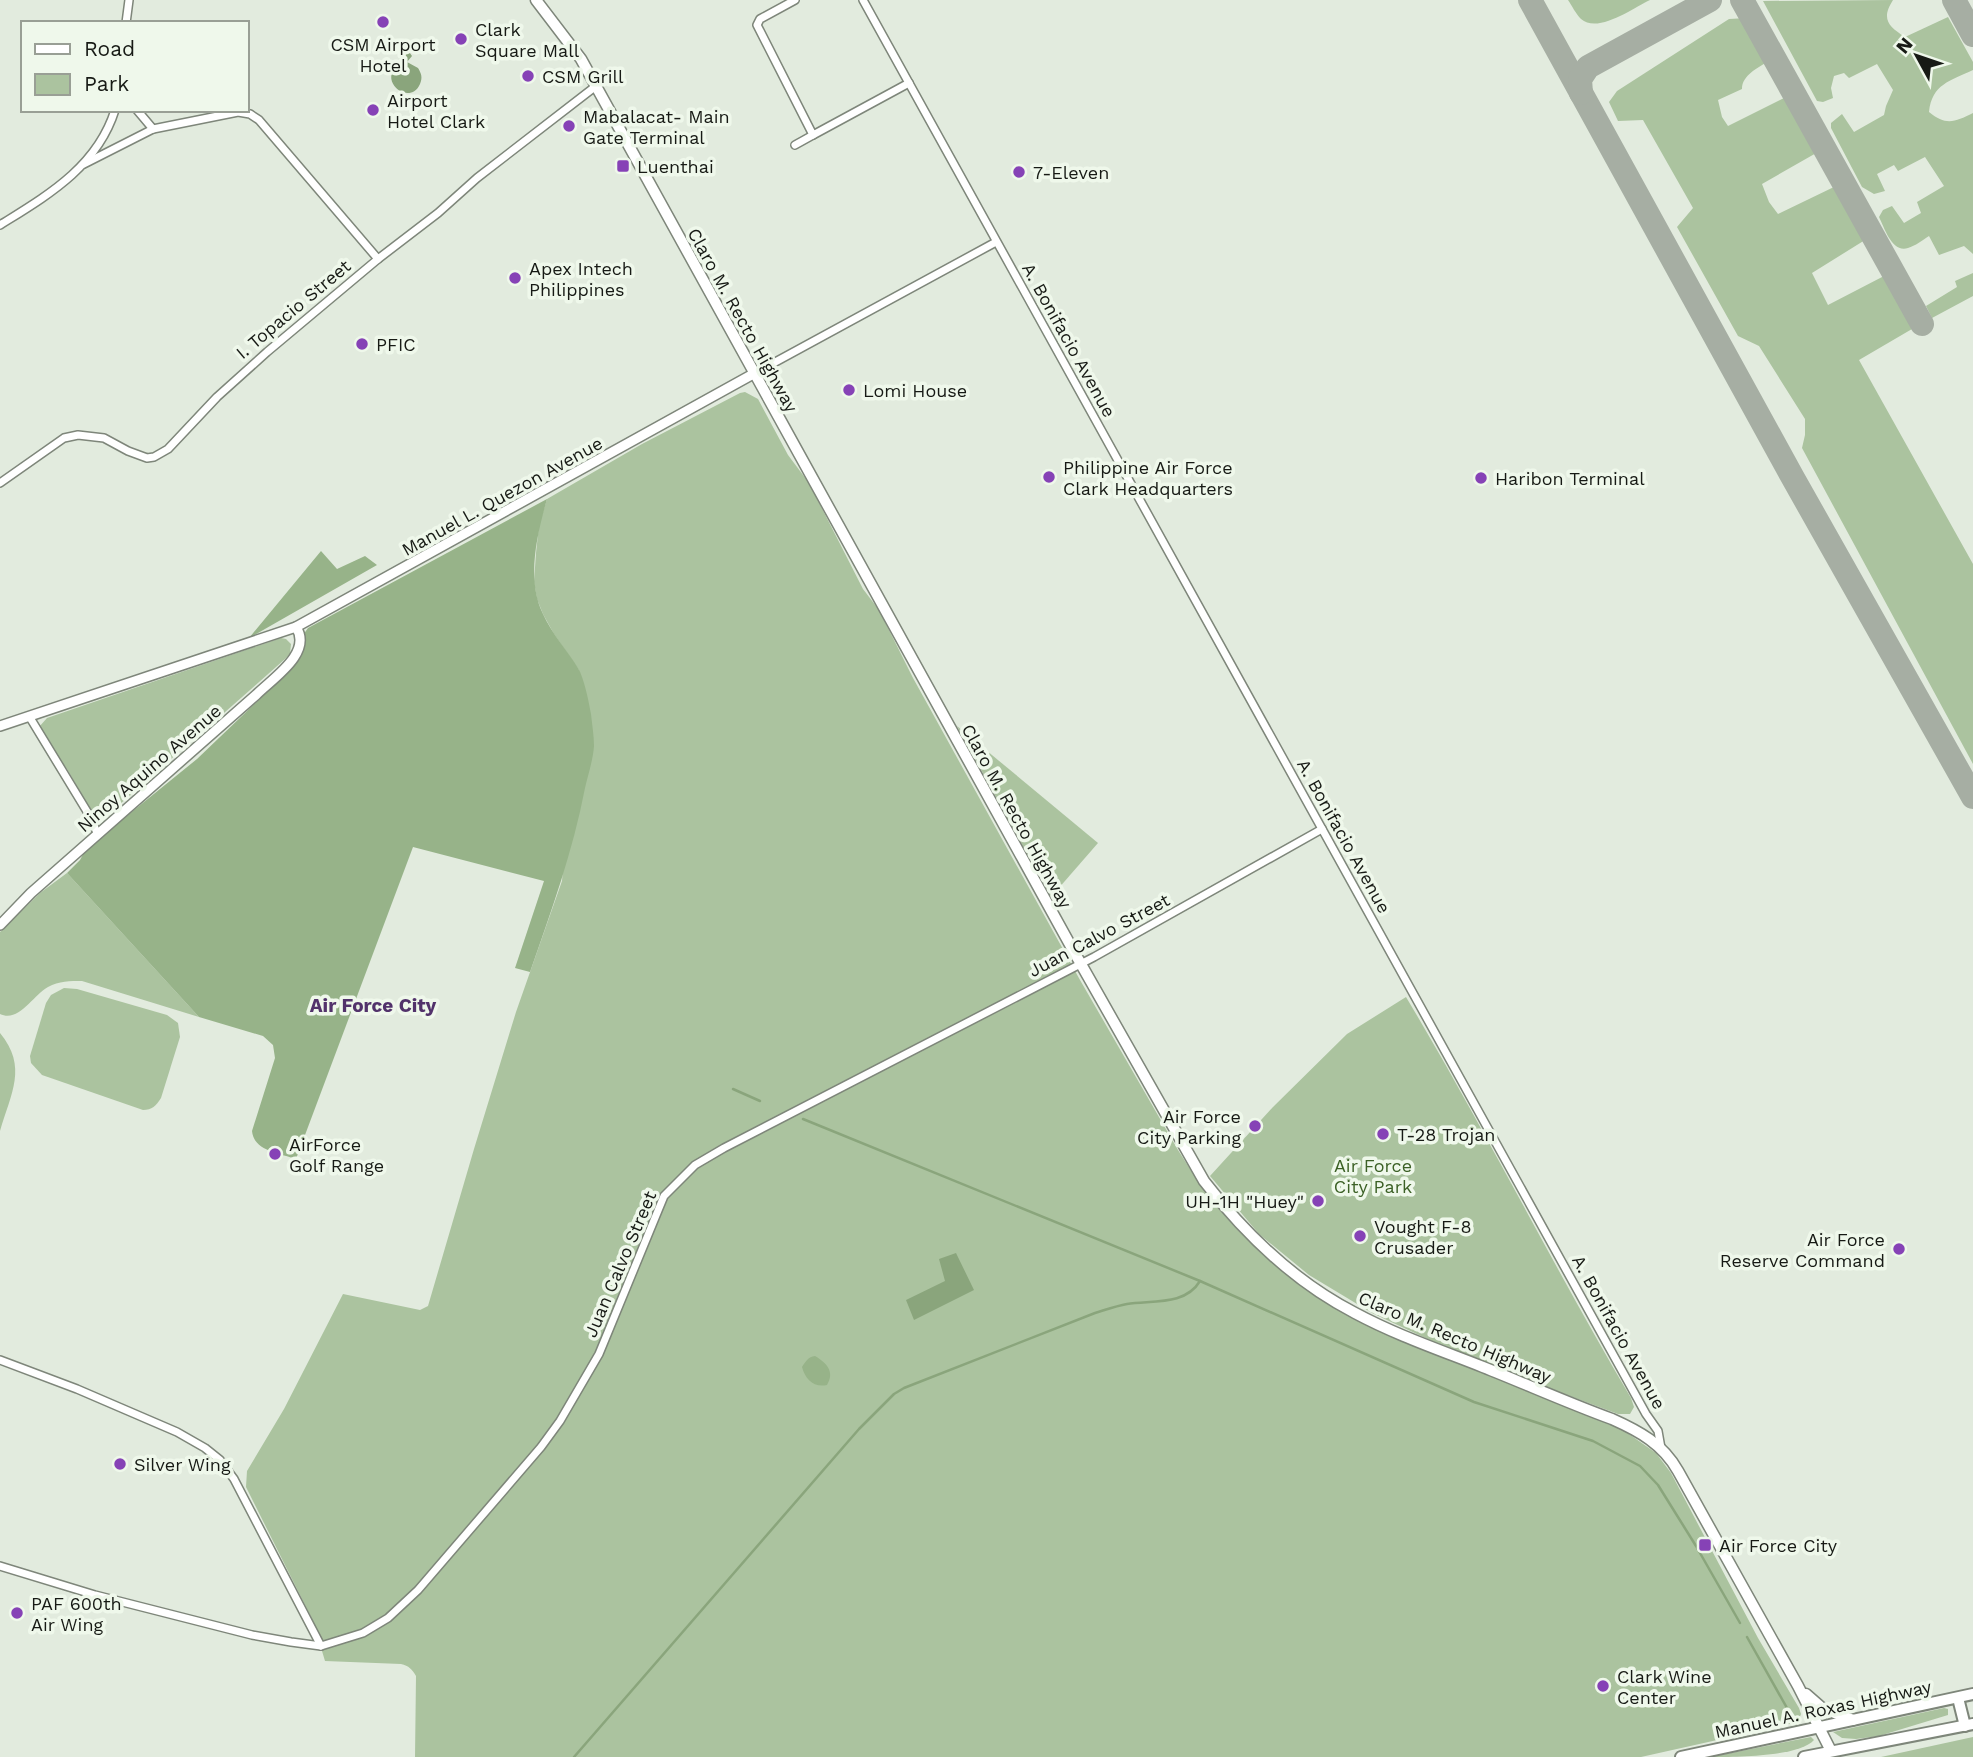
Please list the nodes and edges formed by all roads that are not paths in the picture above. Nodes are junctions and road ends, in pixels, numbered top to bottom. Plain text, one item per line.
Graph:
1 (129, 0) edge
2 (537, 0) edge
3 (795, 0) edge
4 (863, 0) edge
5 (126, 21) edge
6 (909, 83) junction
7 (596, 86) junction
8 (114, 112) edge
9 (139, 112) edge
10 (153, 129) junction
11 (813, 135) junction
12 (795, 145) dead end
13 (84, 164) junction
14 (0, 225) edge
15 (996, 242) junction
16 (378, 259) junction
17 (755, 373) junction
18 (0, 483) edge
19 (296, 627) junction
20 (29, 716) junction
21 (0, 726) edge
22 (1322, 829) junction
23 (97, 833) junction
24 (0, 925) edge
25 (1081, 964) junction
26 (0, 1360) edge
27 (1661, 1448) junction
28 (0, 1566) edge
29 (321, 1646) junction
30 (1798, 1686) junction
31 (1973, 1695) edge
32 (1958, 1698) junction
33 (1854, 1720) junction
34 (1969, 1725) edge
35 (1819, 1726) junction
36 (1831, 1751) junction
37 (1681, 1757) edge
38 (1804, 1757) edge

1 - 5 street
2 - 7 main road, Claro M. Recto Highway
3 - 11 street
4 - 6 street, A. Bonifacio Avenue
6 - 11 street
6 - 15 street, A. Bonifacio Avenue
7 - 16 street, I. Topacio Street
7 - 17 main road, Claro M. Recto Highway
8 - 13 street
9 - 10 street
10 - 13 street
10 - 16 street
11 - 12 street
13 - 14 street
15 - 17 street, Manuel L. Quezon Avenue
15 - 22 street, A. Bonifacio Avenue
16 - 18 street, I. Topacio Street
17 - 19 street, Manuel L. Quezon Avenue
17 - 25 main road, Claro M. Recto Highway
19 - 20 street, Manuel L. Quezon Avenue
19 - 23 street, Ninoy Aquino Avenue
20 - 21 street, Manuel L. Quezon Avenue
20 - 23 street
22 - 25 street, Juan Calvo Street
22 - 27 street, A. Bonifacio Avenue
23 - 24 street, Ninoy Aquino Avenue
25 - 27 main road, Claro M. Recto Highway
25 - 29 street, Juan Calvo Street
26 - 29 street
27 - 30 main road, A. Bonifacio Avenue
28 - 29 street, Juan Calvo Street
30 - 33 main road, A. Bonifacio Avenue
30 - 35 main road, A. Bonifacio Avenue
31 - 32 main road, Manuel A. Roxas Highway
32 - 33 main road, Manuel A. Roxas Highway
32 - 34 main road
33 - 35 main road, Manuel A. Roxas Highway
34 - 36 main road
35 - 36 main road, A. Bonifacio Avenue
35 - 37 main road, Manuel A. Roxas Highway
36 - 38 main road

